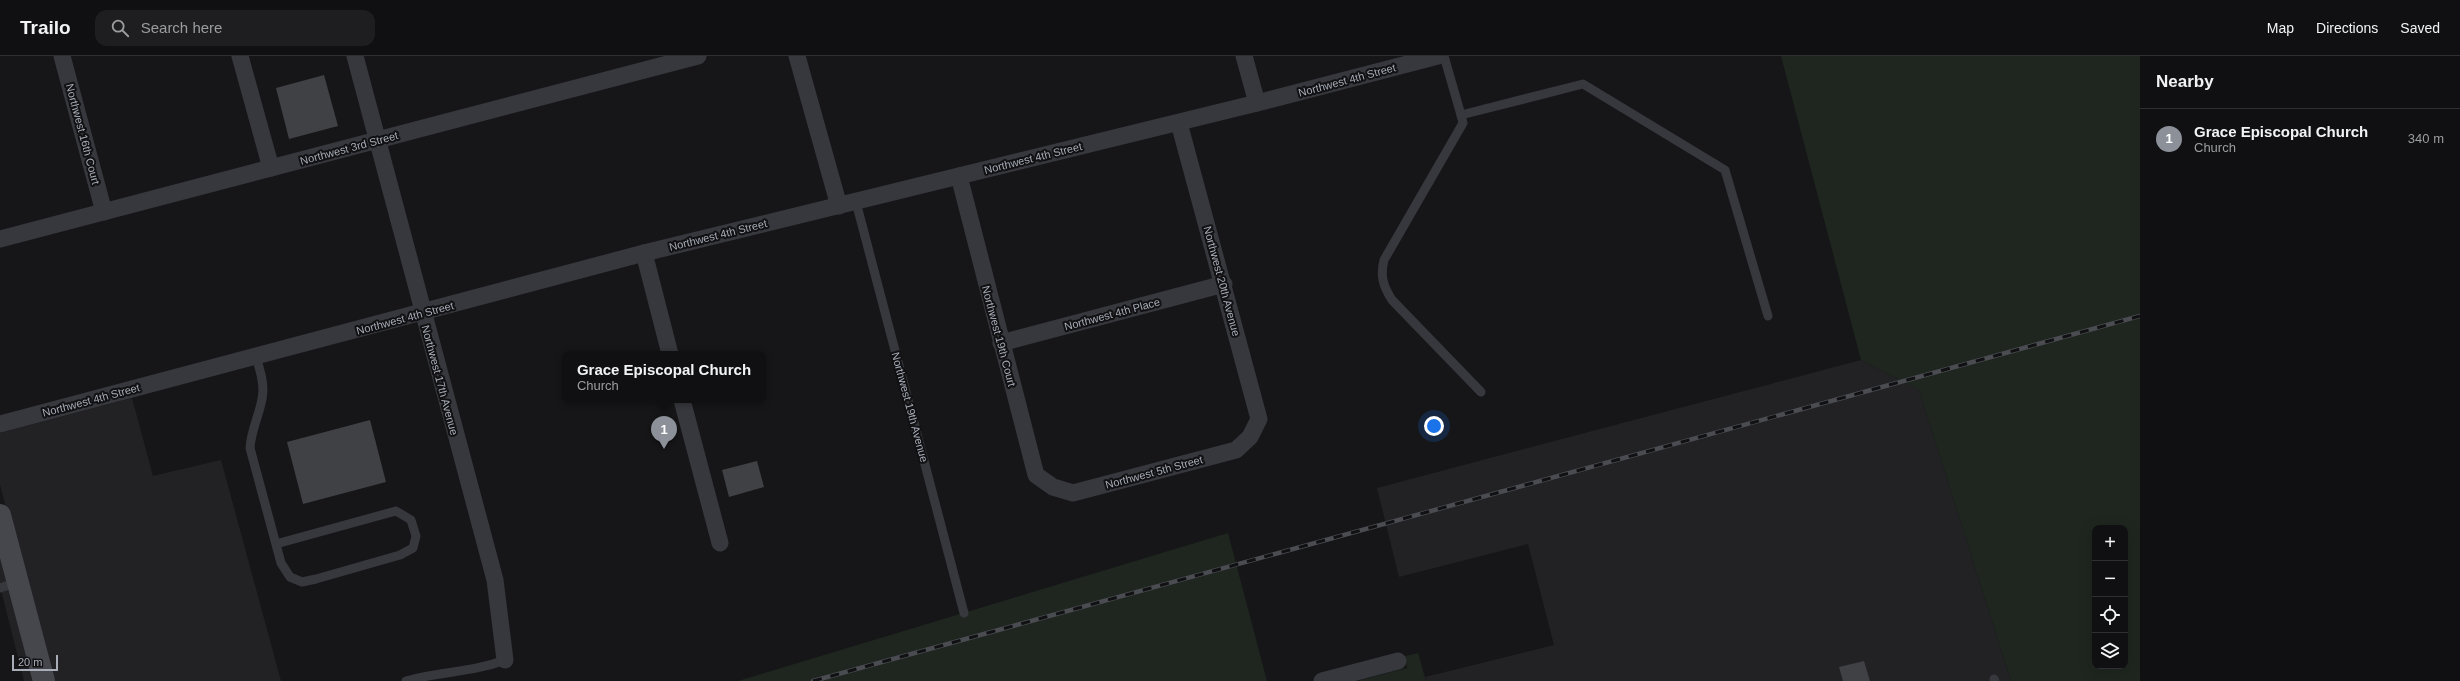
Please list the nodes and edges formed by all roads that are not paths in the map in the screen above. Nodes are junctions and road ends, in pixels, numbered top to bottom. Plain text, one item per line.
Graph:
1 (62, 56) edge
2 (240, 56) edge
3 (355, 56) edge
4 (698, 56) edge
5 (797, 56) edge
6 (1244, 56) edge
7 (1438, 56) edge
8 (1444, 56) edge
9 (1256, 103) junction
10 (1461, 115) junction
11 (1179, 122) junction
12 (377, 140) junction
13 (271, 168) junction
14 (959, 176) junction
15 (856, 202) junction
16 (839, 206) junction
17 (104, 212) junction
18 (0, 240) edge
19 (644, 254) junction
20 (1224, 284) junction
21 (422, 313) junction
22 (1768, 316) dead end
23 (1001, 343) junction
24 (669, 351) edge
25 (256, 357) junction
26 (1481, 392) dead end
27 (683, 403) edge
28 (0, 424) edge
29 (1250, 437) joint
30 (1053, 487) joint
31 (0, 515) edge
32 (720, 543) dead end
33 (276, 544) junction
34 (9, 585) edge
35 (964, 613) dead end
36 (505, 660) joint
37 (1398, 661) dead end
38 (44, 681) edge
39 (406, 681) edge
40 (1322, 681) edge

1 - 17 street, Northwest 16th Court
2 - 13 street
3 - 12 street, Northwest 17th Avenue
4 - 12 street, Northwest 3rd Street
5 - 16 street
6 - 9 street
7 - 9 street, Northwest 4th Street
8 - 10 lane
9 - 11 street, Northwest 4th Street
10 - 22 lane
10 - 26 lane
11 - 14 street, Northwest 4th Street
11 - 20 street, Northwest 20th Avenue
12 - 13 street, Northwest 3rd Street
12 - 21 street, Northwest 17th Avenue
13 - 17 street, Northwest 3rd Street
14 - 15 street, Northwest 4th Street
14 - 23 street, Northwest 19th Court
15 - 16 street, Northwest 4th Street
15 - 35 lane, Northwest 19th Avenue
16 - 19 street, Northwest 4th Street
17 - 18 street, Northwest 3rd Street
19 - 21 street, Northwest 4th Street
19 - 24 street
20 - 23 street, Northwest 4th Place
20 - 29 street, Northwest 20th Avenue
21 - 25 street, Northwest 4th Street
21 - 36 street, Northwest 17th Avenue
23 - 30 street, Northwest 19th Court
25 - 28 street, Northwest 4th Street
25 - 33 lane
27 - 32 street
29 - 30 street, Northwest 5th Street
31 - 34 main road
33 - 33 lane
34 - 38 main road
36 - 39 lane
37 - 40 street

